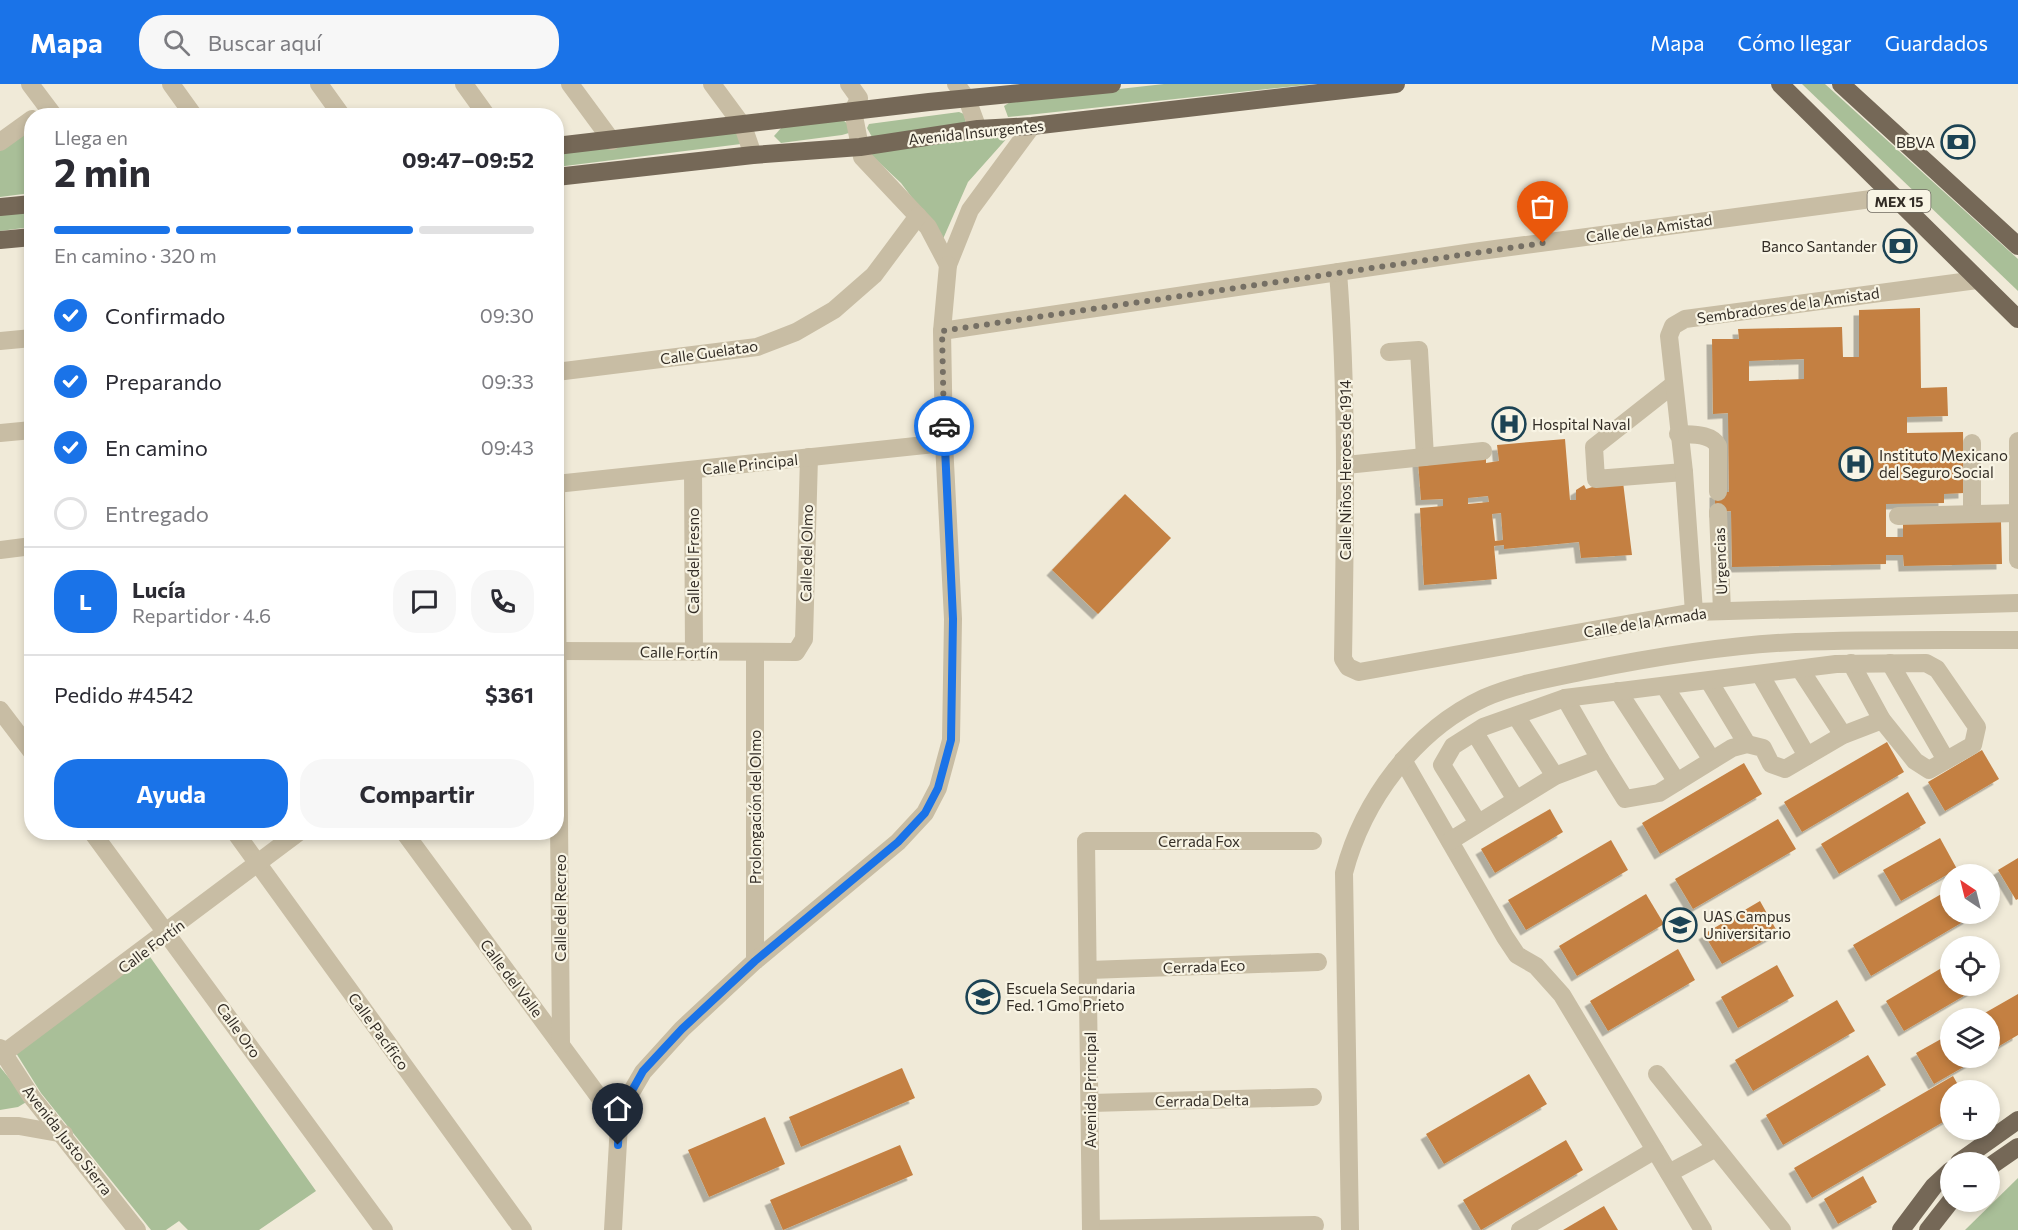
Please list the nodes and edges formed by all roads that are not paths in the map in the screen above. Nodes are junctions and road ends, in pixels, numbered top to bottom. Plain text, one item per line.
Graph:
1 (30, 84) edge
2 (171, 84) edge
3 (319, 84) edge
4 (464, 84) edge
5 (570, 84) edge
6 (712, 84) edge
7 (849, 84) edge
8 (956, 84) edge
9 (1105, 84) edge
10 (1112, 84) edge
11 (1396, 84) edge
12 (1780, 84) edge
13 (1841, 84) edge
14 (1335, 88) edge
15 (967, 99) junction
16 (43, 108) edge
17 (188, 108) edge
18 (336, 108) edge
19 (481, 108) edge
20 (853, 111) junction
21 (24, 125) edge
22 (743, 126) junction
23 (1032, 126) junction
24 (978, 129) junction
25 (612, 141) junction
26 (0, 142) edge
27 (564, 145) edge
28 (860, 147) junction
29 (753, 155) junction
30 (564, 176) edge
31 (1894, 196) junction
32 (24, 205) edge
33 (0, 207) edge
34 (918, 216) junction
35 (24, 238) edge
36 (0, 240) edge
37 (2018, 246) edge
38 (948, 265) junction
39 (1338, 272) junction
40 (1977, 280) junction
41 (2018, 319) edge
42 (942, 331) junction
43 (24, 339) edge
44 (0, 341) edge
45 (1389, 352) dead end
46 (564, 371) edge
47 (1674, 384) junction
48 (24, 431) edge
49 (0, 433) edge
50 (1678, 434) junction
51 (2018, 441) edge
52 (944, 443) junction
53 (1972, 443) dead end
54 (1483, 451) dead end
55 (809, 457) junction
56 (1425, 457) junction
57 (1346, 465) junction
58 (693, 470) junction
59 (1684, 472) junction
60 (564, 483) edge
61 (1718, 492) dead end
62 (1718, 512) dead end
63 (1972, 513) junction
64 (2017, 513) edge
65 (1898, 516) dead end
66 (0, 550) edge
67 (24, 550) edge
68 (2018, 560) edge
69 (2018, 603) edge
70 (1722, 611) junction
71 (1694, 612) junction
72 (2018, 640) edge
73 (800, 647) joint
74 (564, 651) edge
75 (694, 652) junction
76 (755, 653) junction
77 (1851, 663) junction
78 (1890, 663) junction
79 (1348, 668) joint
80 (1800, 669) junction
81 (1760, 674) junction
82 (1709, 681) junction
83 (1665, 687) junction
84 (1618, 691) junction
85 (1565, 698) junction
86 (1516, 716) junction
87 (1882, 720) junction
88 (3, 721) edge
89 (1475, 732) junction
90 (1843, 735) junction
91 (24, 743) edge
92 (1747, 744) junction
93 (1807, 756) junction
94 (1600, 759) junction
95 (1403, 760) junction
96 (1712, 760) junction
97 (1946, 760) junction
98 (1555, 776) junction
99 (1677, 782) junction
100 (1515, 798) junction
101 (1478, 823) junction
102 (98, 840) edge
103 (241, 840) edge
104 (289, 840) edge
105 (410, 840) edge
106 (559, 840) edge
107 (1086, 841) joint
108 (1313, 841) dead end
109 (1450, 841) junction
110 (259, 864) junction
111 (168, 933) junction
112 (755, 961) junction
113 (1318, 962) dead end
114 (1089, 970) junction
115 (561, 1045) junction
116 (2, 1053) edge
117 (1656, 1074) dead end
118 (1313, 1097) dead end
119 (1091, 1103) junction
120 (2018, 1120) edge
121 (619, 1124) junction
122 (0, 1126) edge
123 (64, 1134) junction
124 (2018, 1147) edge
125 (1716, 1148) junction
126 (1655, 1150) junction
127 (1973, 1152) edge
128 (2000, 1159) edge
129 (1669, 1173) junction
130 (1940, 1181) edge
131 (1942, 1212) edge
132 (1315, 1225) dead end
133 (137, 1230) edge
134 (384, 1230) edge
135 (523, 1230) edge
136 (613, 1230) edge
137 (1091, 1230) edge
138 (1350, 1230) edge
139 (1520, 1230) edge
140 (1703, 1230) edge
141 (1782, 1230) edge
142 (1901, 1230) edge
143 (1929, 1230) edge

1 - 16 street
2 - 17 street
3 - 18 street
4 - 19 street
5 - 25 street
6 - 22 street
7 - 20 street
8 - 15 street
9 - 10 main road
9 - 15 main road
11 - 14 main road, Avenida Insurgentes
12 - 31 main road, MEX 15
13 - 37 main road, MEX 15
14 - 23 main road, Avenida Insurgentes
15 - 20 main road
15 - 24 street
20 - 22 main road
20 - 28 street
21 - 26 street
22 - 25 main road
22 - 29 street
23 - 24 main road, Avenida Insurgentes
23 - 38 street
24 - 28 main road, Avenida Insurgentes
25 - 27 main road
28 - 29 main road, Avenida Insurgentes
28 - 34 street
29 - 30 main road, Avenida Insurgentes
31 - 39 street, Calle de la Amistad
31 - 40 main road, MEX 15
32 - 33 main road
34 - 38 street
34 - 46 street, Calle Guelatao
35 - 36 main road
38 - 42 street
39 - 42 street, Calle de la Amistad
39 - 57 street, Calle Niños Heroes de 1914
40 - 41 main road, MEX 15
40 - 47 street, Sembradores de la Amistad
42 - 52 street
43 - 44 street
45 - 56 street
47 - 50 street, Sembradores de la Amistad
47 - 59 street
48 - 49 street
50 - 59 street, Sembradores de la Amistad
50 - 61 street
51 - 64 street
52 - 55 street, Calle Principal
52 - 112 street
53 - 63 street
54 - 56 street
55 - 58 street, Calle Principal
55 - 73 street, Calle del Olmo
56 - 57 street
57 - 79 street, Calle Niños Heroes de 1914
58 - 60 street, Calle Principal
58 - 75 street, Calle del Fresno
59 - 71 street, Sembradores de la Amistad
62 - 70 street, Urgencias
63 - 64 street
63 - 65 street
64 - 68 street
66 - 67 street
69 - 70 street, Calle de la Armada
70 - 71 street, Calle de la Armada
71 - 79 street, Calle de la Armada
72 - 95 street
73 - 76 street, Calle Fortín
74 - 75 street, Calle Fortín
75 - 76 street, Calle Fortín
76 - 112 street, Prolongación del Olmo
77 - 78 street
77 - 80 street
77 - 87 street
78 - 97 street
78 - 97 street
80 - 81 street
80 - 90 street
81 - 82 street
81 - 93 street
82 - 83 street
82 - 92 street
83 - 84 street
83 - 96 street
84 - 85 street
84 - 99 street
85 - 86 street
85 - 94 street
86 - 89 street
86 - 98 street
87 - 90 street
87 - 97 street
88 - 91 street
89 - 100 street
89 - 101 street
90 - 93 street
92 - 93 street
92 - 96 street
94 - 98 street
94 - 99 street
95 - 109 street
95 - 138 street
96 - 99 street
98 - 100 street
100 - 101 street
101 - 109 street
102 - 111 street, Calle Oro
103 - 110 street, Calle Pacífico
104 - 110 street, Calle Fortín
105 - 115 street, Calle del Valle
106 - 115 street, Calle del Recreo
107 - 108 street, Cerrada Fox
107 - 114 street, Avenida Principal
109 - 126 street
110 - 111 street, Calle Fortín
110 - 135 street, Calle Pacífico
111 - 116 street, Calle Fortín
111 - 134 street, Calle Oro
112 - 121 street
113 - 114 street, Cerrada Eco
114 - 119 street, Avenida Principal
115 - 121 street, Calle del Valle
116 - 123 street, Avenida Justo Sierra
117 - 125 street
118 - 119 street, Cerrada Delta
119 - 137 street, Avenida Principal
120 - 127 main road
121 - 136 street
122 - 123 street
123 - 133 street, Avenida Justo Sierra
124 - 128 main road
125 - 129 street
125 - 141 street
126 - 129 street
126 - 139 street
129 - 140 street
130 - 142 main road
131 - 143 main road
132 - 137 street

